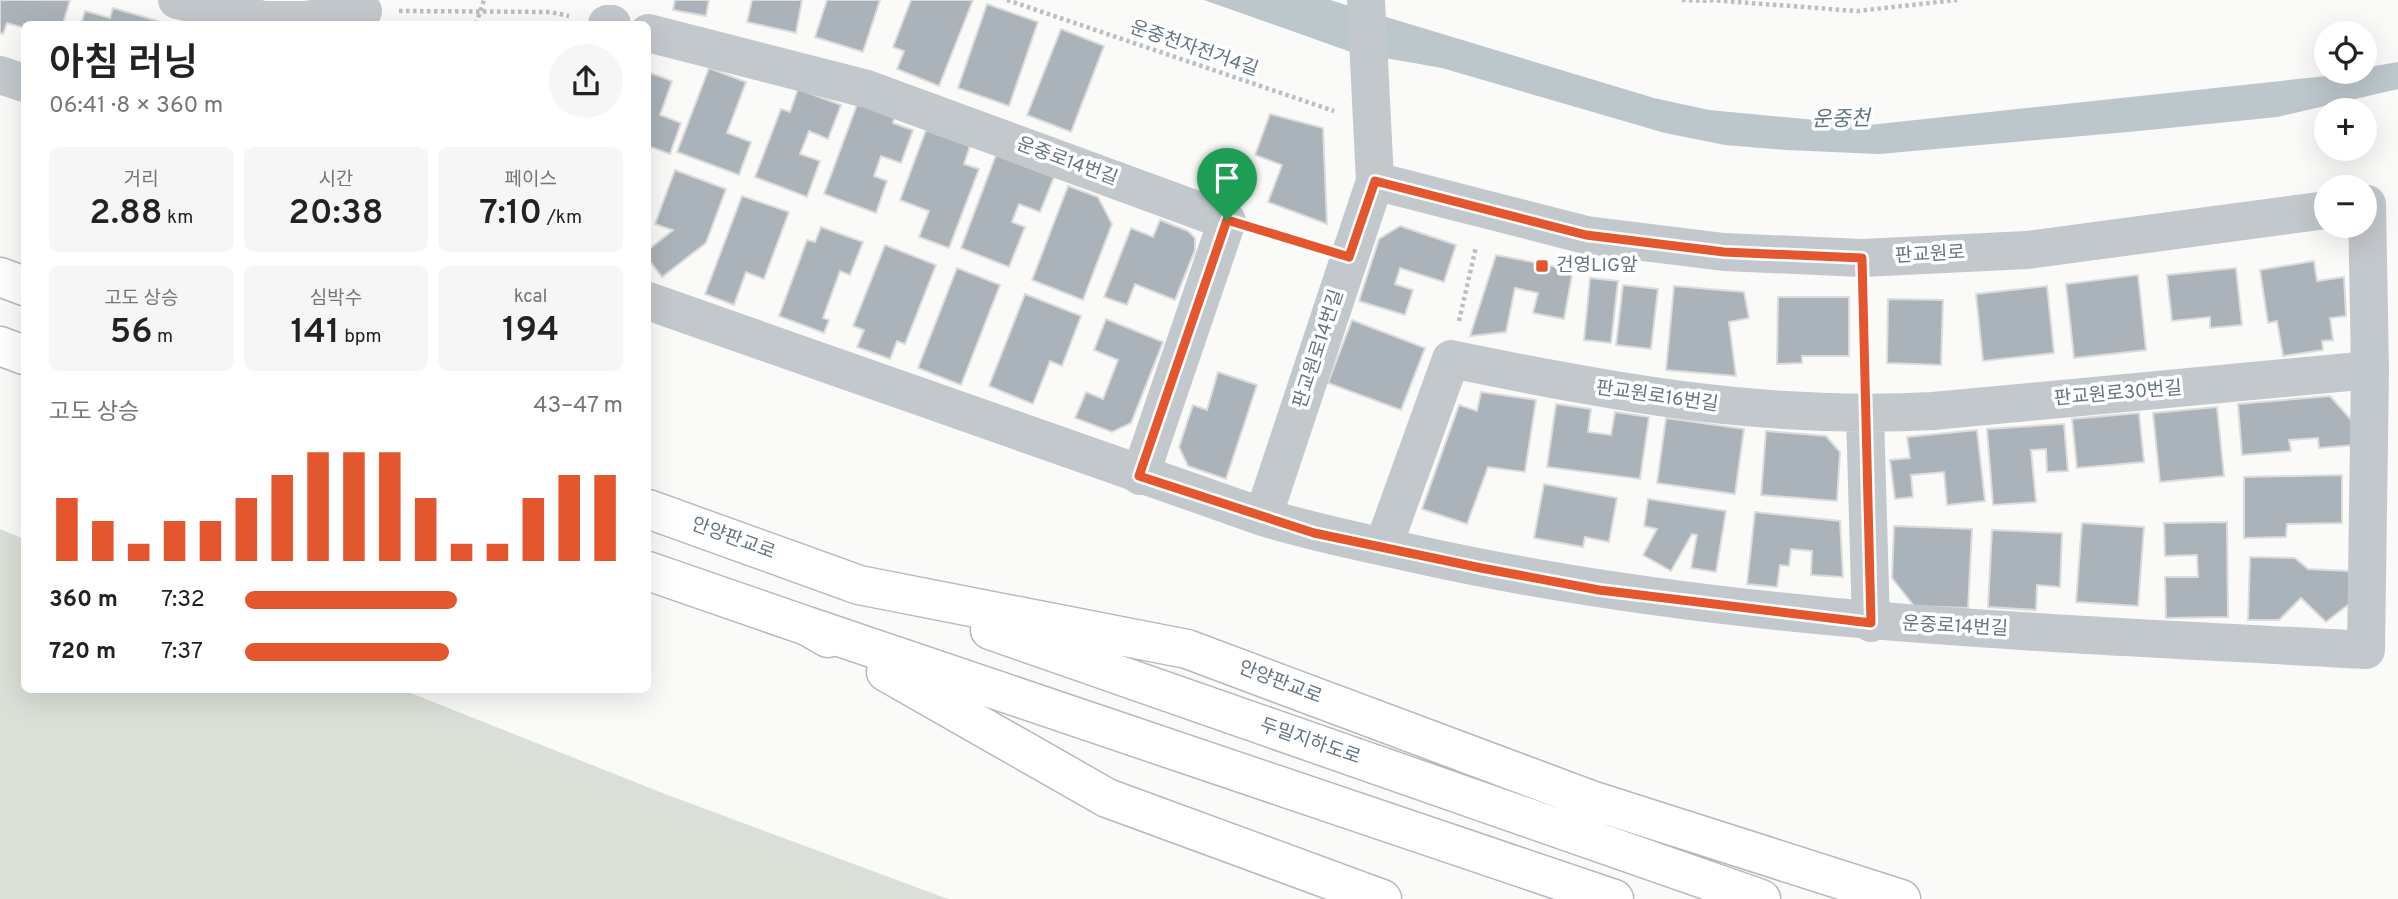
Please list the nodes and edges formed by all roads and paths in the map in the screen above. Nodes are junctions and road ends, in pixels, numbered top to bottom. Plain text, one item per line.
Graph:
1 (177, 0) edge
2 (484, 0) edge
3 (1007, 0) edge
4 (1366, 0) edge
5 (1682, 0) edge
6 (1957, 0) edge
7 (1713, 1) edge
8 (363, 11) joint
9 (481, 13) junction
10 (284, 21) edge
11 (309, 21) edge
12 (477, 21) edge
13 (594, 21) edge
14 (651, 34) edge
15 (0, 75) edge
16 (21, 82) edge
17 (1372, 109) junction
18 (1375, 181) junction
19 (1484, 211) junction
20 (2314, 212) edge
21 (1227, 220) junction
22 (2375, 238) edge
23 (1349, 257) junction
24 (1862, 258) junction
25 (0, 277) edge
26 (21, 285) edge
27 (651, 302) edge
28 (0, 346) edge
29 (21, 354) edge
30 (1451, 359) junction
31 (2370, 370) junction
32 (1865, 415) junction
33 (1139, 476) junction
34 (651, 510) edge
35 (1263, 517) junction
36 (1383, 547) junction
37 (651, 572) edge
38 (859, 584) junction
39 (1871, 623) junction
40 (807, 626) junction
41 (1382, 899) edge
42 (1614, 899) edge
43 (1761, 899) edge
44 (1901, 899) edge

1 - 10 street
2 - 9 path
3 - 17 path, 운중천자전거4길
4 - 17 street
5 - 7 path
6 - 7 path
8 - 9 path
8 - 11 street
9 - 12 path
9 - 13 path
14 - 21 street, 운중로14번길
15 - 16 street
17 - 18 street
18 - 19 street, 판교원로
18 - 23 street, 판교원로14번길
19 - 24 street, 판교원로
19 - 30 path
20 - 24 street, 판교원로
21 - 23 path
21 - 33 street
22 - 31 street
23 - 35 street, 판교원로14번길
24 - 32 path
25 - 26 main road
27 - 33 street, 운중로14번길
28 - 29 main road
30 - 32 street, 판교원로16번길
30 - 36 street
31 - 32 street, 판교원로30번길
31 - 39 street, 운중로14번길
32 - 39 street
33 - 35 street, 운중로14번길
34 - 38 main road, 안양판교로
35 - 36 street, 운중로14번길
36 - 39 street, 운중로14번길
37 - 40 main road
38 - 43 main road, 두밀지하도로
38 - 44 main road, 안양판교로
40 - 41 main road
40 - 42 main road

